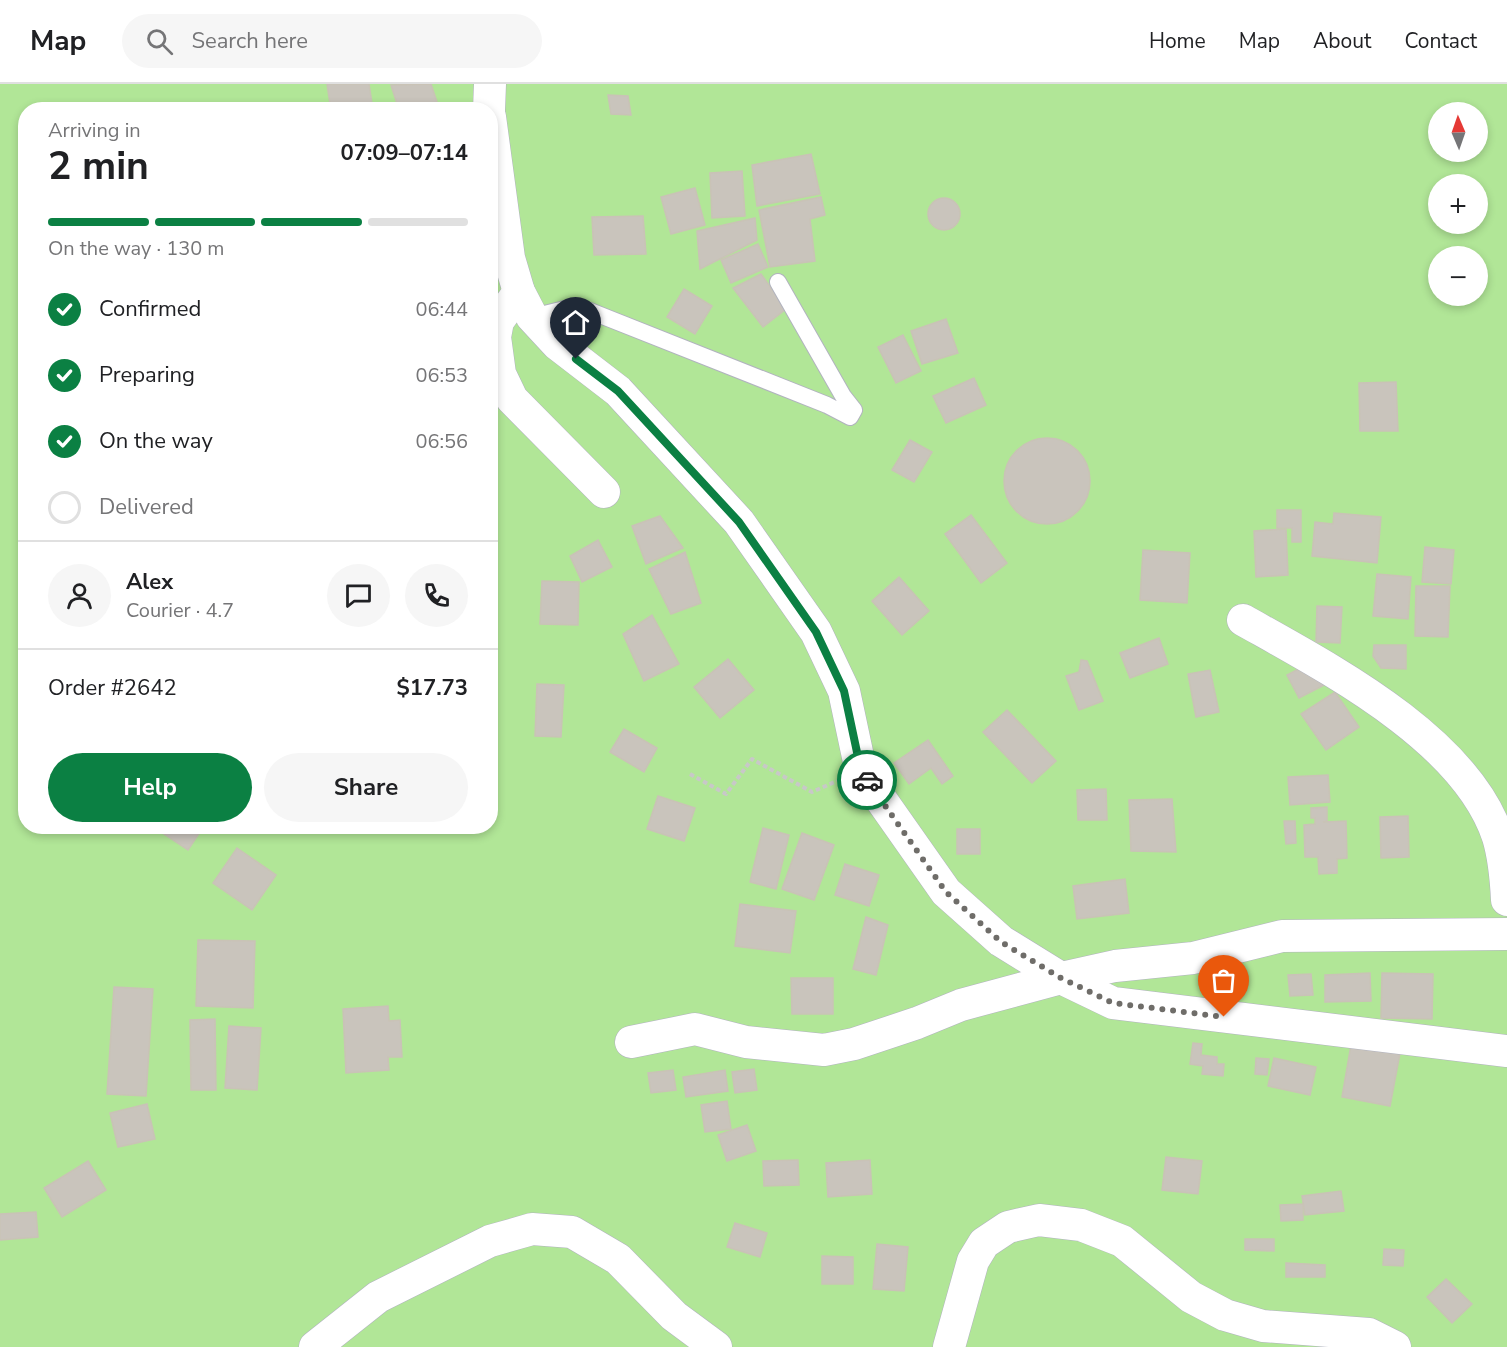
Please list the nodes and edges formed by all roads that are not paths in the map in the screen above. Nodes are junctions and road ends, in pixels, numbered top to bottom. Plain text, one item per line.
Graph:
1 (490, 84) edge
2 (489, 102) edge
3 (498, 176) edge
4 (778, 282) dead end
5 (525, 305) junction
6 (498, 321) edge
7 (498, 359) edge
8 (604, 492) dead end
9 (1243, 620) dead end
10 (1507, 900) edge
11 (1507, 934) edge
12 (1061, 978) junction
13 (631, 1042) dead end
14 (1507, 1051) edge
15 (315, 1347) edge
16 (716, 1347) edge
17 (949, 1347) edge
18 (1395, 1347) edge

1 - 2 street
3 - 5 street
4 - 5 lane
5 - 6 street
5 - 12 street
7 - 8 street
9 - 10 street
11 - 12 street
12 - 13 street
12 - 14 street
15 - 16 street
17 - 18 street

